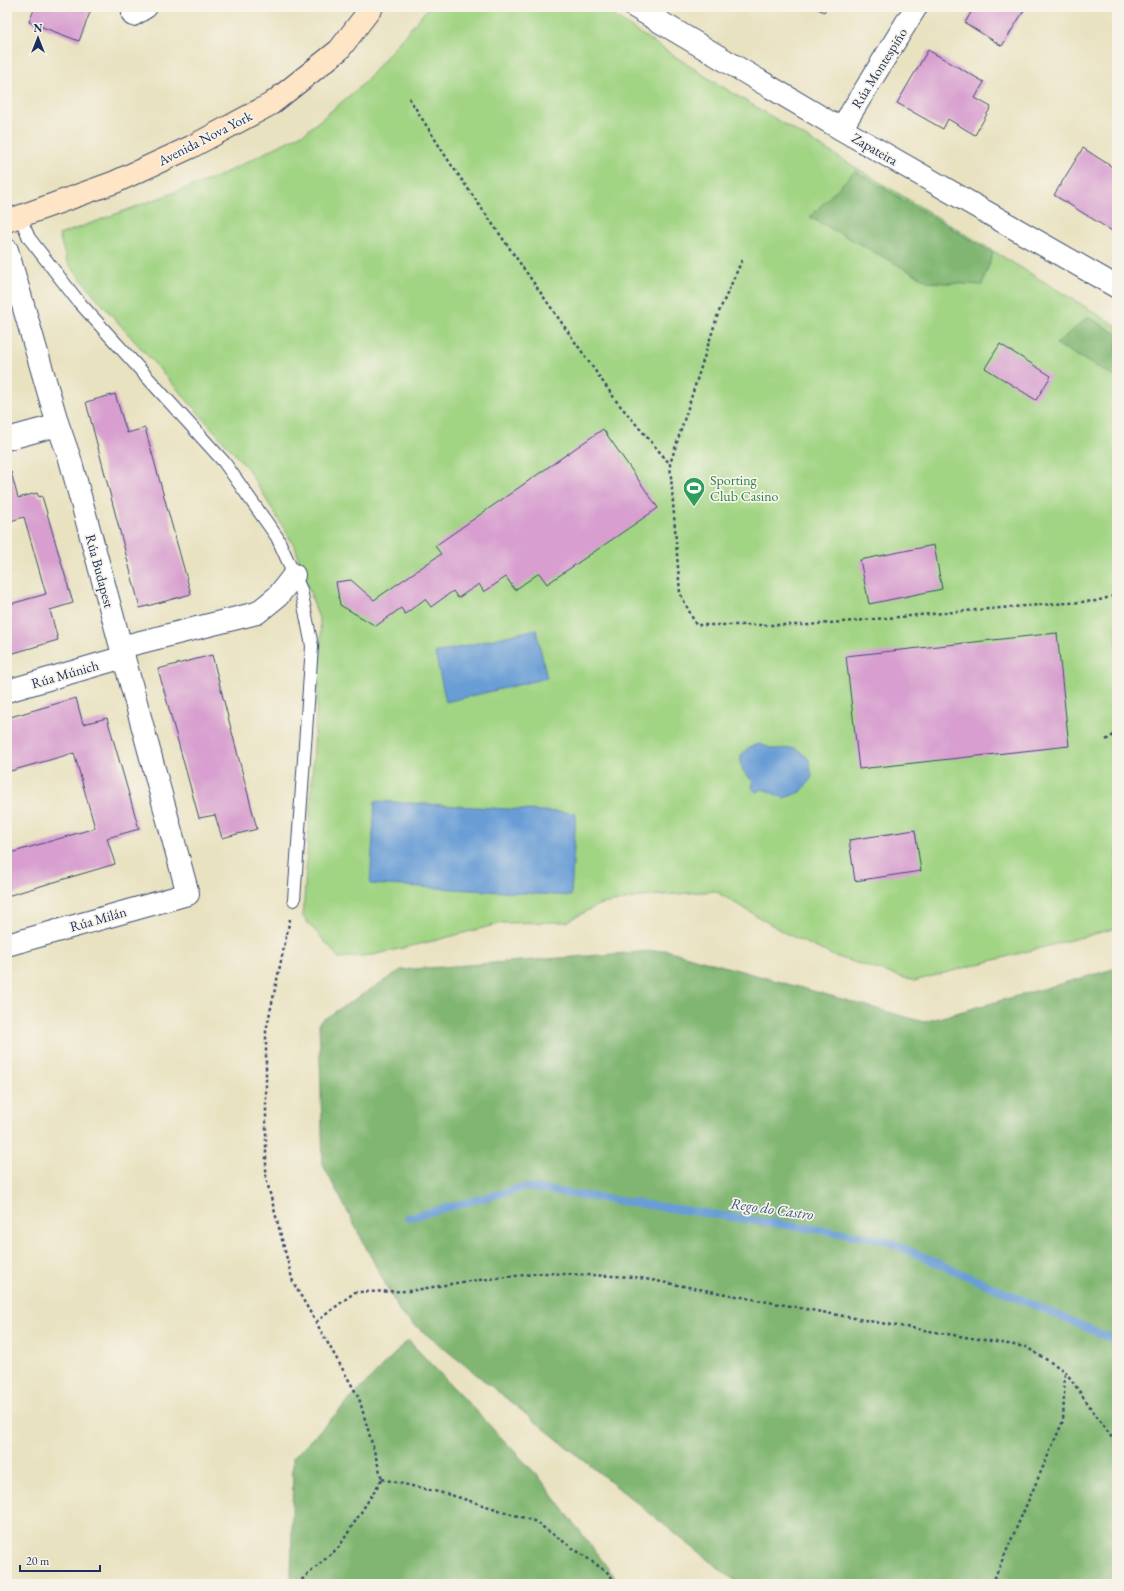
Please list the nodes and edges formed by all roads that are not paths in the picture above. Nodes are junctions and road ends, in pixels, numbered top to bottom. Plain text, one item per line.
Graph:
1 (136, 7) edge
2 (146, 7) edge
3 (372, 7) edge
4 (635, 7) edge
5 (916, 7) edge
6 (841, 130) junction
7 (14, 219) edge
8 (7, 250) edge
9 (1117, 287) edge
10 (58, 424) junction
11 (7, 439) edge
12 (294, 575) junction
13 (122, 652) junction
14 (7, 690) edge
15 (188, 894) joint
16 (294, 900) road end
17 (7, 945) edge

1 - 2 street
3 - 7 street, Avenida Nova York
4 - 6 street, Zapateira
5 - 6 street, Rúa Montespiño
6 - 9 street, Zapateira
7 - 12 lane
8 - 10 street, Rúa Budapest
10 - 11 street
10 - 13 street, Rúa Budapest
12 - 13 street, Rúa Múnich
12 - 16 lane
13 - 14 street, Rúa Múnich
13 - 15 street, Rúa Budapest
15 - 17 street, Rúa Milán

